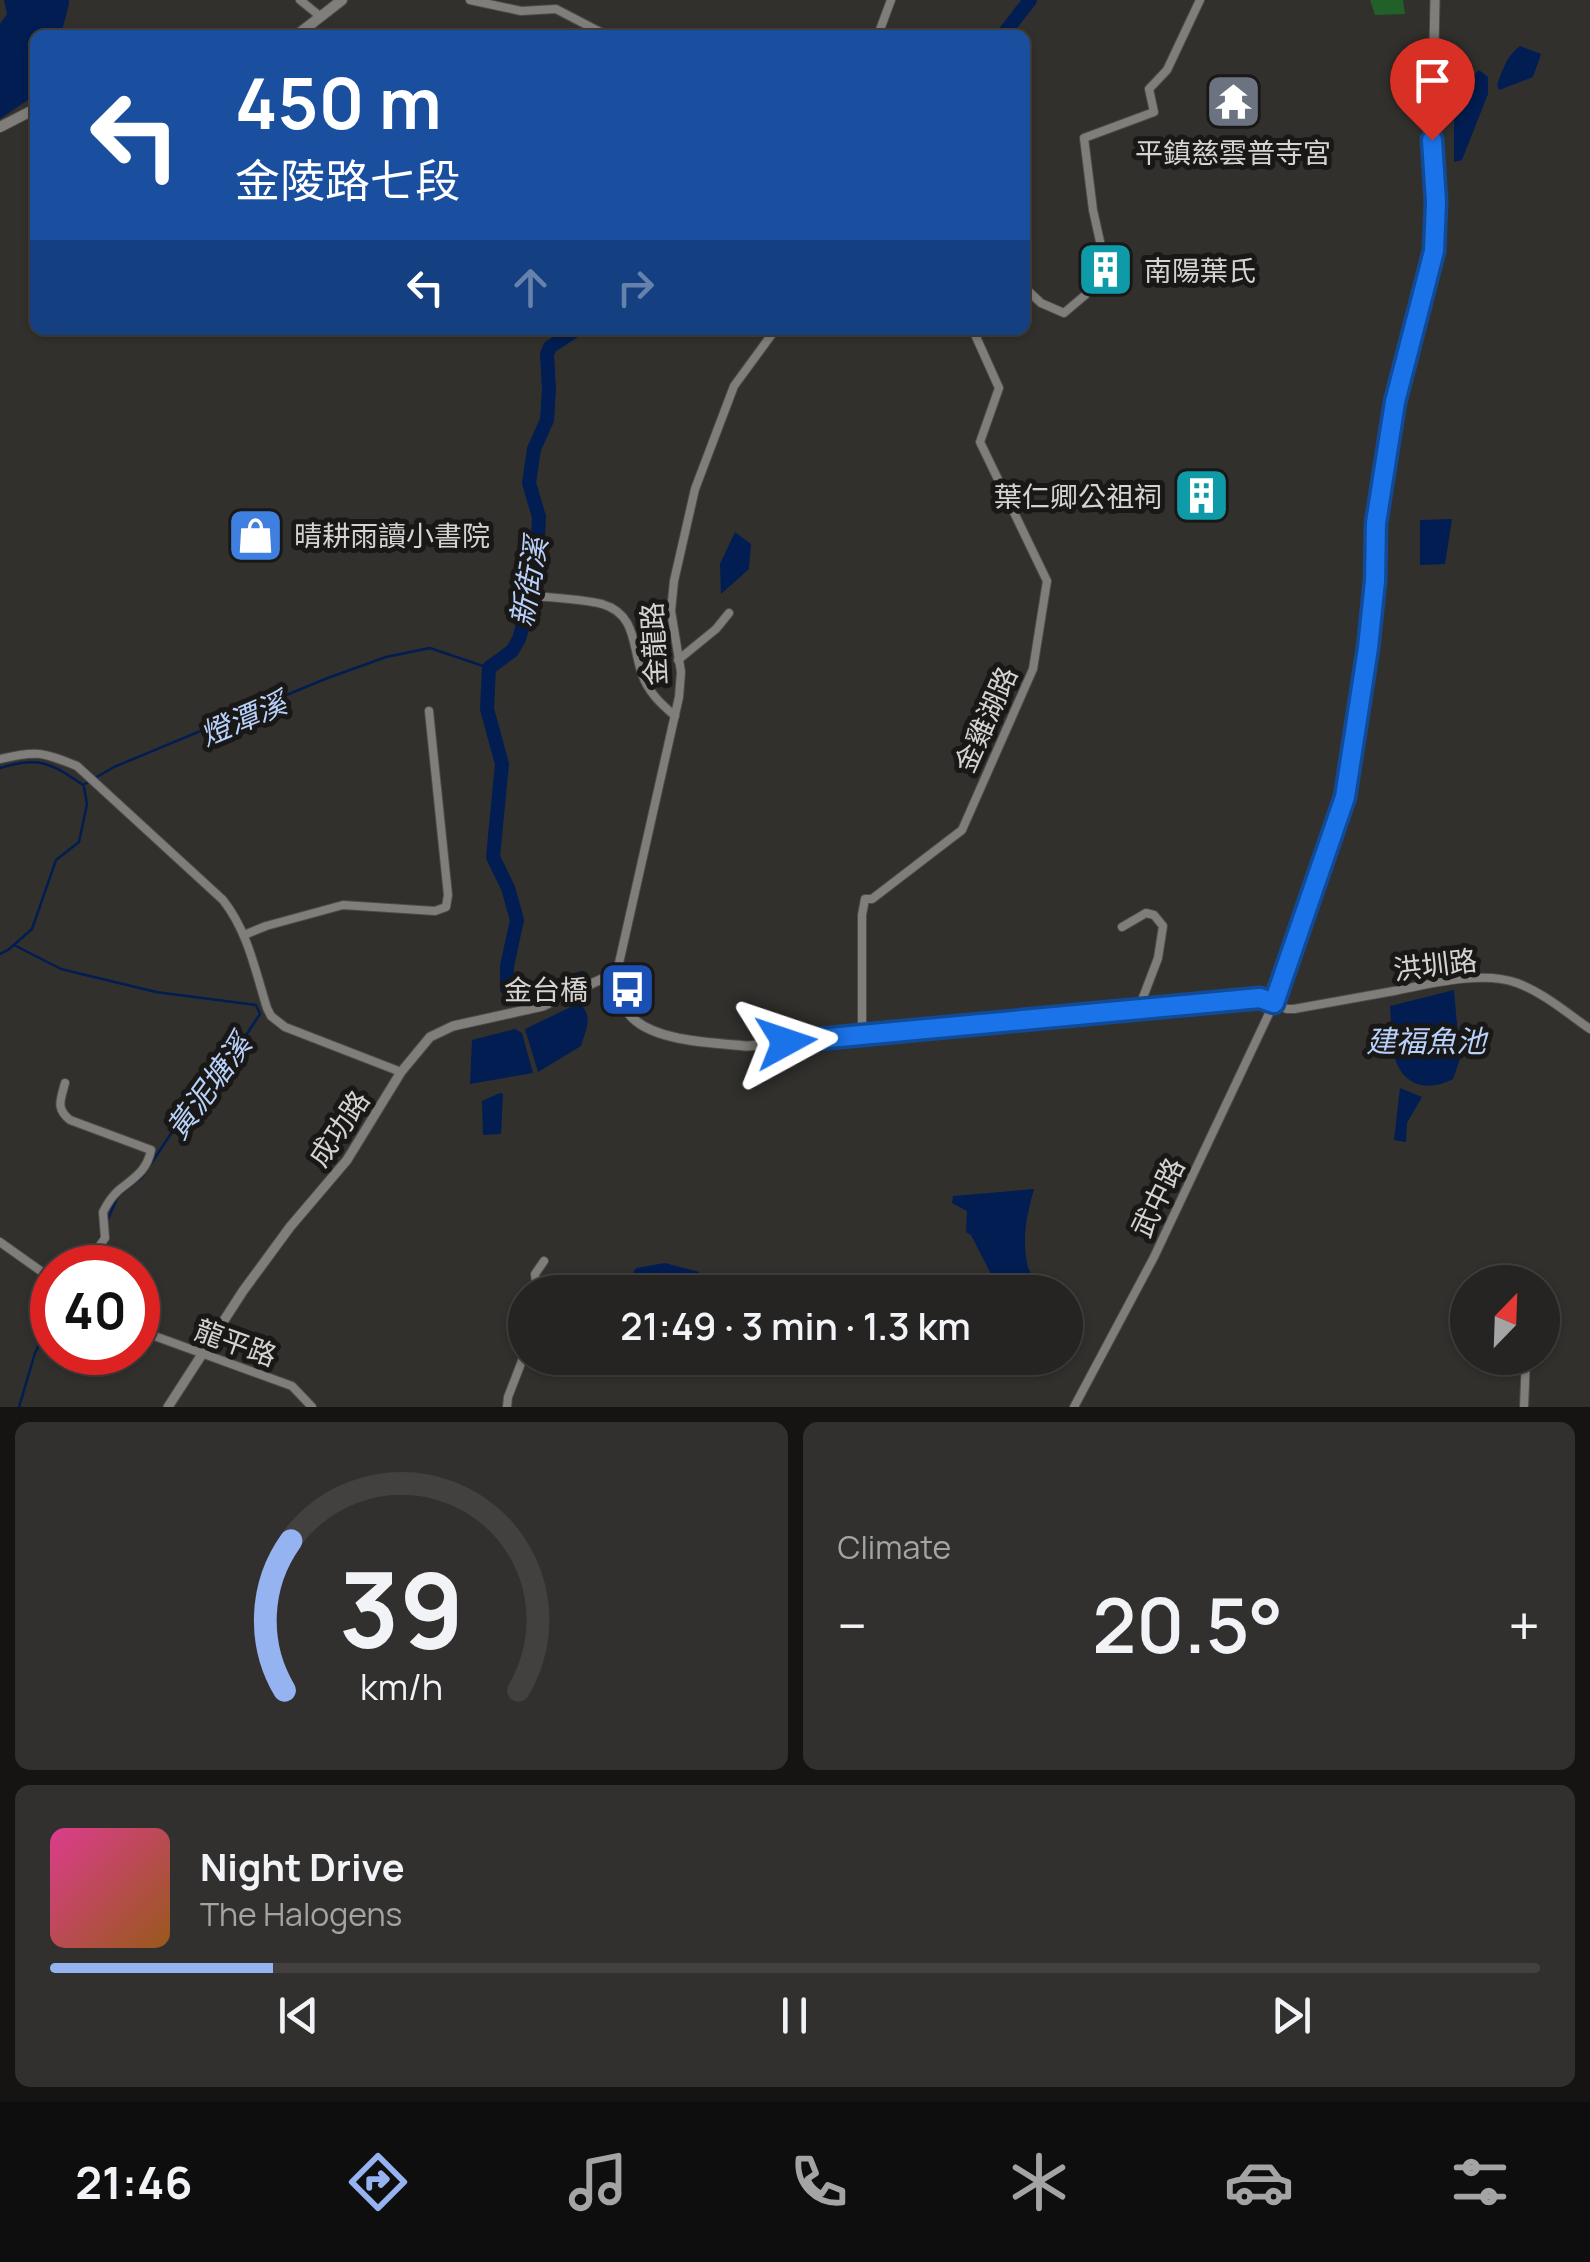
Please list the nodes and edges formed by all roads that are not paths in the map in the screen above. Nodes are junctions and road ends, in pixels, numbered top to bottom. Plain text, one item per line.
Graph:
1 (300, 0) edge
2 (342, 0) edge
3 (470, 0) edge
4 (891, 0) edge
5 (1200, 0) edge
6 (1434, 0) edge
7 (321, 17) junction
8 (304, 30) edge
9 (596, 30) edge
10 (880, 30) edge
11 (30, 111) edge
12 (0, 127) edge
13 (1030, 293) edge
14 (771, 335) edge
15 (975, 335) edge
16 (525, 595) dead end
17 (729, 613) dead end
18 (678, 660) junction
19 (429, 711) dead end
20 (674, 716) junction
21 (0, 759) edge
22 (1122, 927) dead end
23 (244, 935) junction
24 (617, 972) junction
25 (1274, 1003) junction
26 (1139, 1008) junction
27 (1590, 1029) edge
28 (862, 1035) junction
29 (400, 1072) junction
30 (65, 1082) dead end
31 (0, 1242) edge
32 (101, 1245) edge
33 (544, 1261) dead end
34 (30, 1263) edge
35 (536, 1275) edge
36 (160, 1338) edge
37 (204, 1354) junction
38 (516, 1375) edge
39 (1525, 1375) edge
40 (168, 1407) edge
41 (312, 1407) edge
42 (507, 1407) edge
43 (1074, 1407) edge
44 (1524, 1407) edge

1 - 7 street
2 - 7 main road
3 - 9 street
4 - 10 street
5 - 13 street
6 - 25 street
7 - 8 main road
11 - 12 main road
14 - 18 street, 金龍路
15 - 28 street, 金雞湖路
16 - 20 street
17 - 18 street
18 - 20 street, 金龍路
19 - 23 street
20 - 24 street, 金龍路
21 - 23 street
22 - 26 street
23 - 29 street
24 - 28 street
24 - 29 street, 成功路
25 - 26 street
25 - 27 street, 洪圳路
25 - 43 street, 武中路
26 - 28 street
29 - 37 street, 成功路
30 - 32 street
31 - 34 street
33 - 35 street
36 - 37 street, 龍平路
37 - 40 street, 成功路
37 - 41 street, 龍平路
38 - 42 street
39 - 44 street

